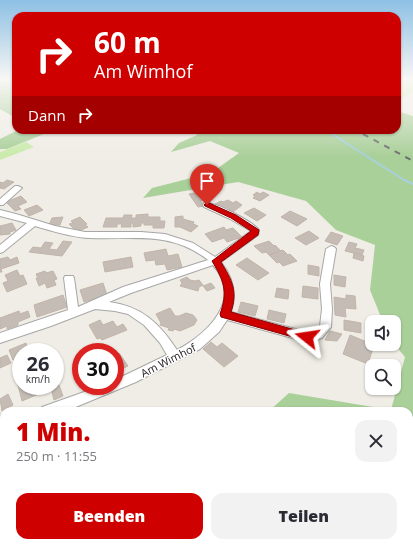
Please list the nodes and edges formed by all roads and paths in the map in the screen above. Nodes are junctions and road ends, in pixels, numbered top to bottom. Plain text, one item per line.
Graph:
1 (18, 188) dead end
2 (0, 203) edge
3 (207, 205) dead end
4 (0, 213) edge
5 (34, 222) junction
6 (331, 249) dead end
7 (0, 250) edge
8 (216, 261) junction
9 (70, 278) dead end
10 (94, 305) junction
11 (74, 313) junction
12 (225, 314) junction
13 (0, 338) edge
14 (175, 357) junction
15 (61, 407) edge

1 - 2 street
3 - 8 street
4 - 5 street, Am Wimhof
5 - 7 street
5 - 8 street, Am Wimhof
6 - 12 street
8 - 10 street
8 - 12 street, Am Wimhof
9 - 11 street
10 - 11 street
10 - 14 street
11 - 13 street
12 - 14 street, Am Wimhof
14 - 15 street, Am Wimhof

